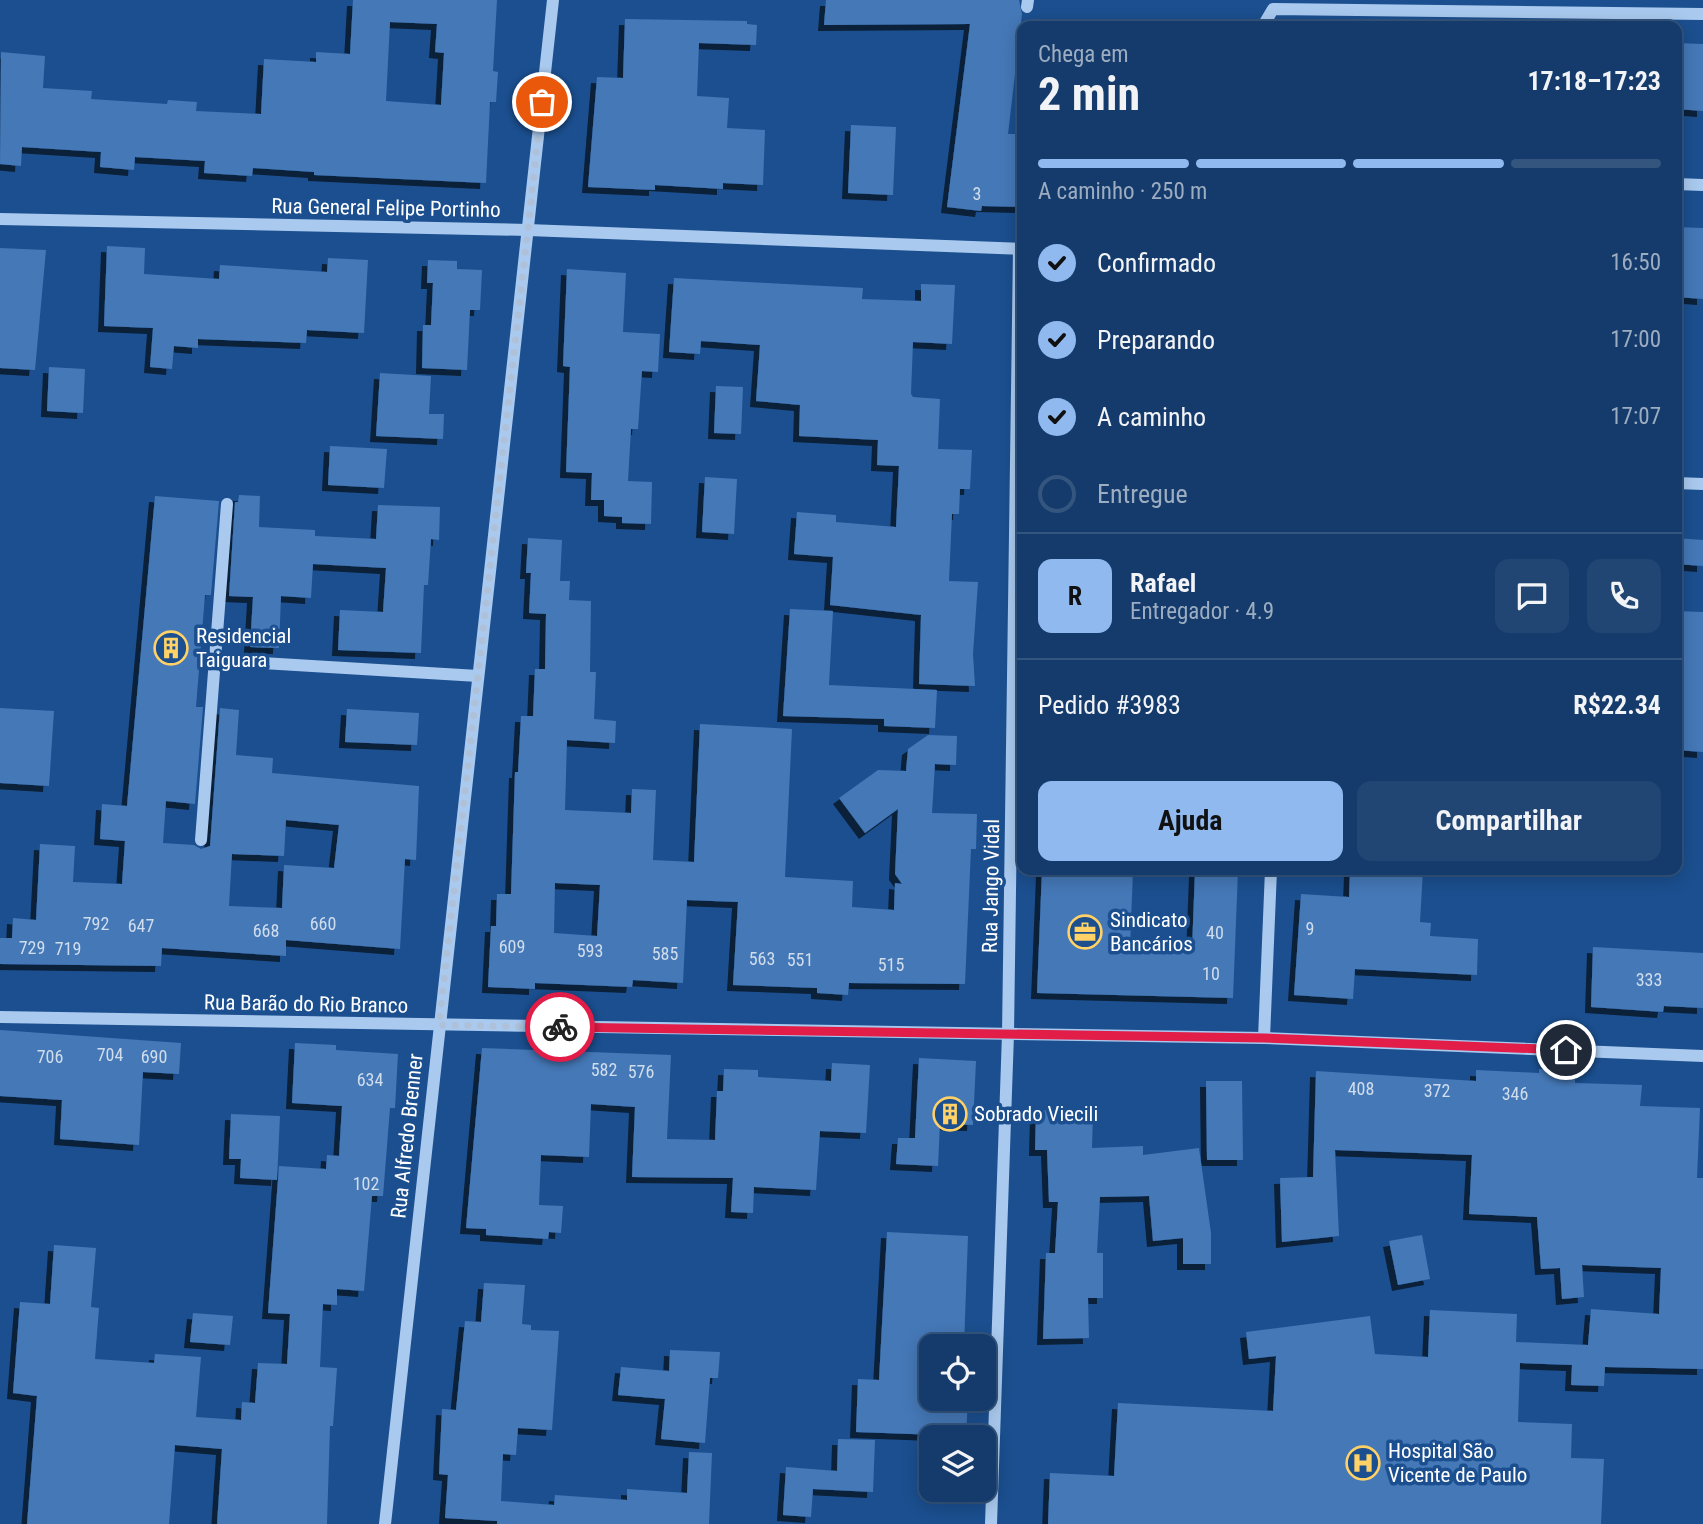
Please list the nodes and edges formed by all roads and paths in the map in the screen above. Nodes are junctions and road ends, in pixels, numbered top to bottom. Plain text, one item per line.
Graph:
1 (553, 0) edge
2 (1703, 14) edge
3 (1266, 21) edge
4 (1682, 184) edge
5 (1703, 185) edge
6 (0, 219) edge
7 (528, 230) junction
8 (1017, 249) edge
9 (1682, 483) edge
10 (1703, 484) edge
11 (227, 504) dead end
12 (1017, 562) edge
13 (212, 660) junction
14 (478, 676) junction
15 (201, 840) dead end
16 (1271, 875) edge
17 (0, 1017) edge
18 (439, 1025) junction
19 (1008, 1034) junction
20 (1264, 1038) junction
21 (1703, 1056) edge
22 (385, 1524) edge
23 (991, 1524) edge

1 - 7 street, Rua Alfredo Brenner
2 - 3 street
4 - 5 street
6 - 7 street, Rua General Felipe Portinho
7 - 8 street, Rua General Felipe Portinho
7 - 14 street, Rua Alfredo Brenner
9 - 10 street
11 - 13 street
12 - 19 street, Rua Jango Vidal
13 - 14 street
13 - 15 street
14 - 18 street, Rua Alfredo Brenner
16 - 20 street
17 - 18 street, Rua Barão do Rio Branco
18 - 19 street, Rua Barão do Rio Branco
18 - 22 street, Rua Alfredo Brenner
19 - 20 street, Rua Barão do Rio Branco
19 - 23 street, Rua Jango Vidal
20 - 21 street, Rua Barão do Rio Branco

